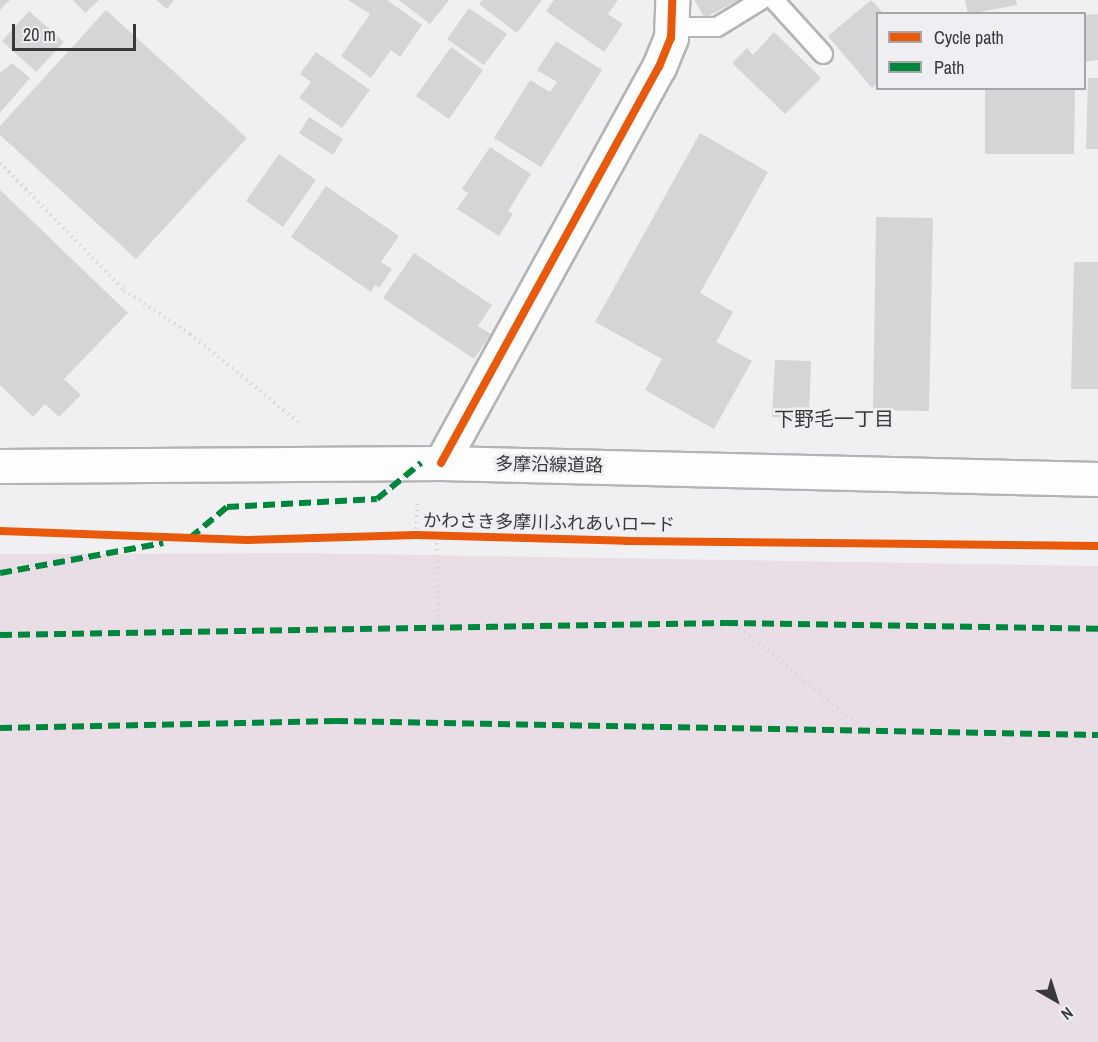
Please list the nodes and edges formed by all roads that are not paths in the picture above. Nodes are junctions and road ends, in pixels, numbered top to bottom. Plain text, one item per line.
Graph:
1 (761, 0) edge
2 (774, 0) edge
3 (672, 13) edge
4 (823, 54) dead end
5 (441, 463) junction
6 (0, 466) edge
7 (1098, 479) edge

1 - 3 lane
2 - 4 lane
3 - 5 main road
5 - 6 main road, 多摩沿線道路
5 - 7 main road, 多摩沿線道路

